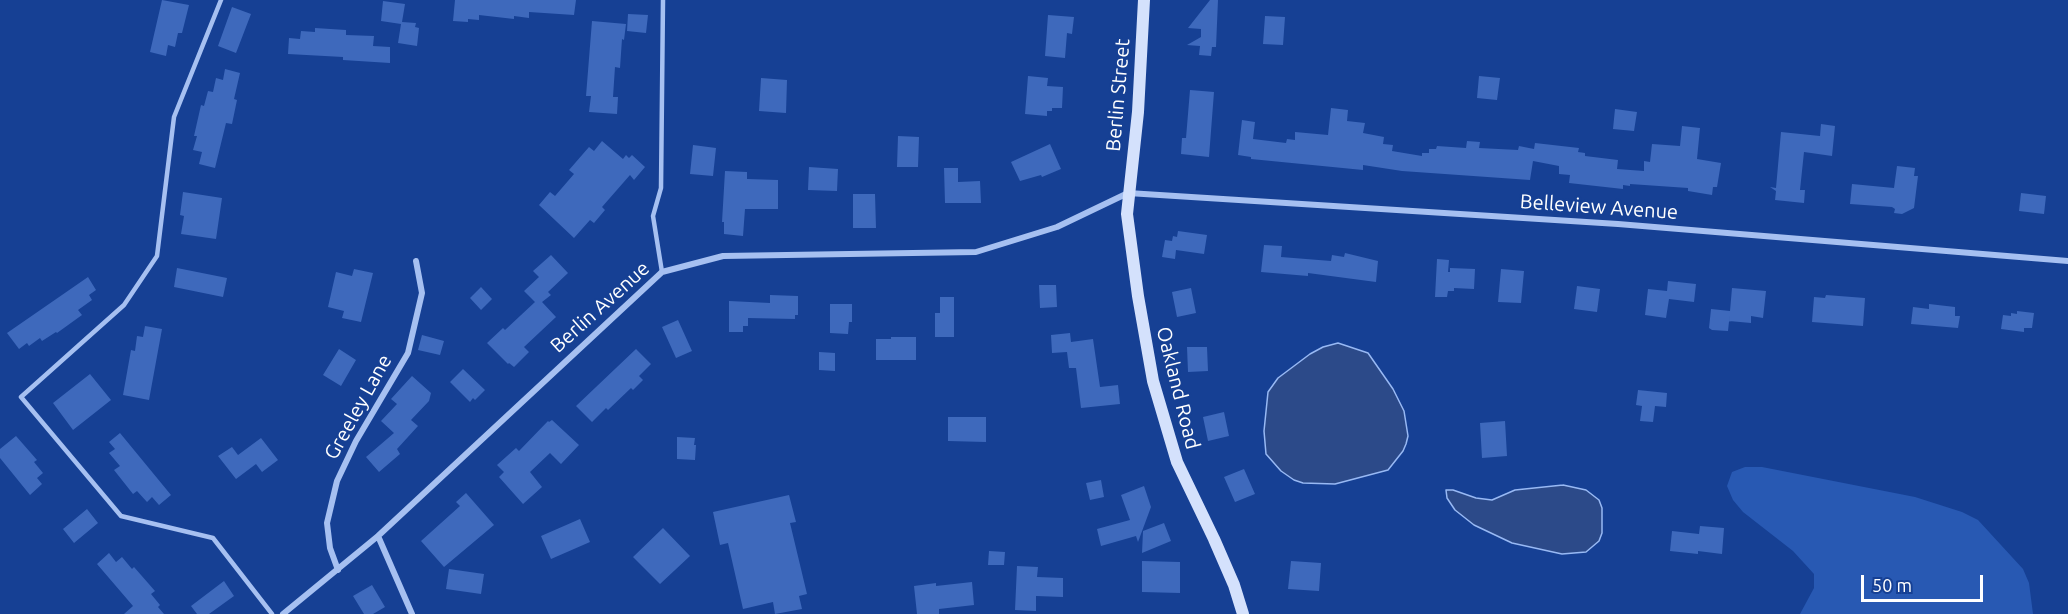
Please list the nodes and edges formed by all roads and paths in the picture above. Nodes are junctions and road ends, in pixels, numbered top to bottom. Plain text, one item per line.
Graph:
1 (221, 0) edge
2 (663, 0) edge
3 (1144, 0) edge
4 (1128, 193) junction
5 (416, 261) dead end
6 (2068, 261) edge
7 (662, 272) junction
8 (378, 536) junction
9 (338, 570) junction
10 (272, 614) edge
11 (283, 614) edge
12 (412, 614) edge
13 (1243, 614) edge

1 - 10 lane
2 - 7 lane
3 - 4 main road, Berlin Street
4 - 6 street, Belleview Avenue
4 - 7 street, Berlin Avenue
4 - 13 main road, Oakland Road
5 - 9 street, Greeley Lane
7 - 8 street, Berlin Avenue
8 - 9 street, Berlin Avenue
8 - 12 street
9 - 11 street, Berlin Avenue

